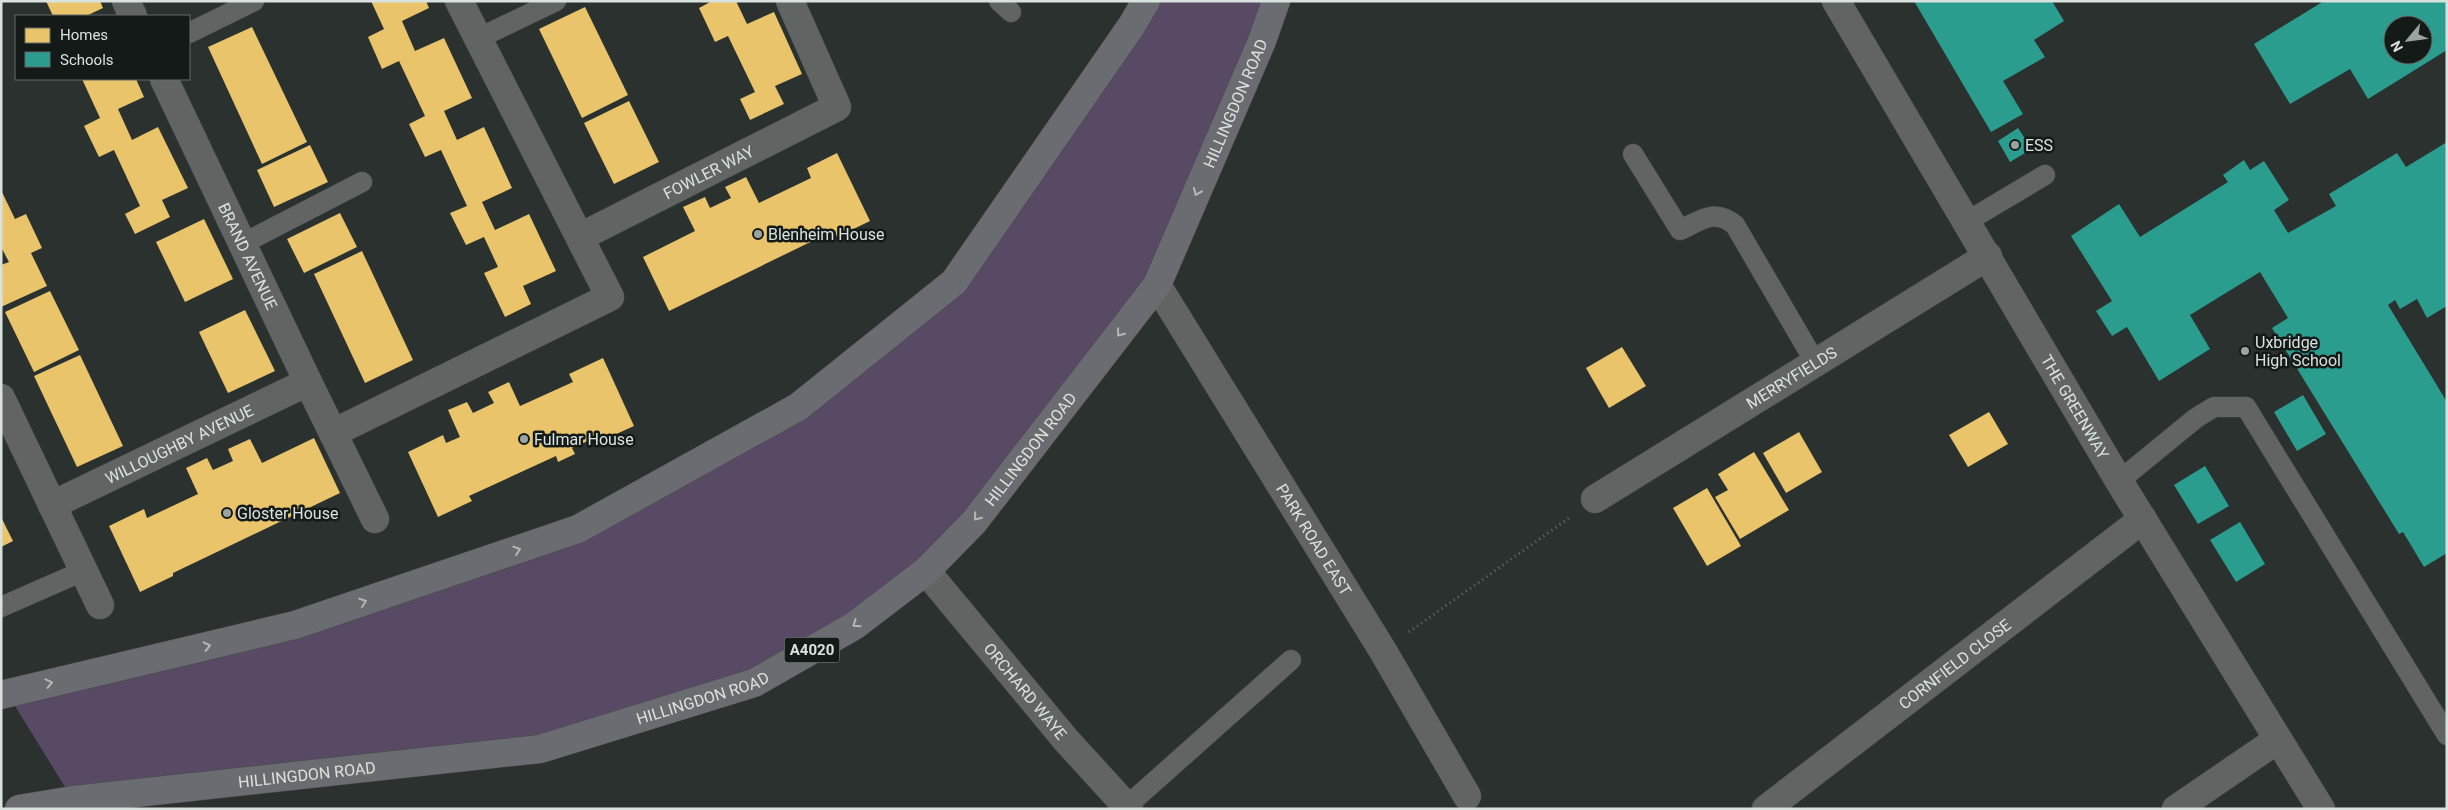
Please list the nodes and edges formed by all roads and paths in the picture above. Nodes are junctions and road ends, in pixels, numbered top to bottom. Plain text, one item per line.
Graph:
1 (126, 1) edge
2 (254, 1) edge
3 (458, 1) edge
4 (556, 1) edge
5 (790, 1) edge
6 (1146, 1) edge
7 (1151, 1) edge
8 (1268, 1) edge
9 (1276, 1) edge
10 (1836, 1) edge
11 (133, 15) edge
12 (1132, 25) junction
13 (190, 33) edge
14 (477, 39) junction
15 (1262, 41) junction
16 (164, 80) edge
17 (1633, 154) dead end
18 (2045, 175) dead end
19 (362, 182) dead end
20 (1966, 222) junction
21 (580, 237) junction
22 (242, 244) junction
23 (1988, 256) junction
24 (1157, 285) junction
25 (1815, 362) junction
26 (308, 382) junction
27 (1, 398) edge
28 (334, 433) junction
29 (2119, 481) junction
30 (1596, 499) joint
31 (52, 505) junction
32 (375, 519) dead end
33 (2144, 519) junction
34 (83, 571) junction
35 (926, 571) junction
36 (100, 605) dead end
37 (1, 607) edge
38 (1383, 651) junction
39 (1291, 660) dead end
40 (1, 695) edge
41 (2447, 735) edge
42 (2277, 740) junction
43 (1467, 796) dead end
44 (1128, 808) edge
45 (19, 809) edge
46 (1766, 809) edge
47 (2176, 809) edge
48 (2321, 809) edge

1 - 11 street
2 - 13 lane
3 - 14 street
4 - 14 lane
5 - 21 street, FOWLER WAY
6 - 12 main road
7 - 12 main road
8 - 15 main road, A4020
9 - 15 main road, HILLINGDON ROAD / A4020
10 - 20 street, THE GREENWAY
40 -> 12 main road
14 - 21 street
15 -> 24 main road, HILLINGDON ROAD / A4020
16 - 22 street, BRAND AVENUE
17 - 25 lane
18 - 20 lane
19 - 22 lane
20 - 23 street, THE GREENWAY
21 - 28 street
22 - 26 street, BRAND AVENUE
23 - 25 street, MERRYFIELDS
23 - 29 street, THE GREENWAY
24 -> 35 main road, HILLINGDON ROAD / A4020
24 - 38 street, PARK ROAD EAST
25 - 30 street, MERRYFIELDS
26 - 28 street, BRAND AVENUE
26 - 31 street, WILLOUGHBY AVENUE
27 - 31 street
28 - 32 street, BRAND AVENUE
29 - 33 street, THE GREENWAY
29 - 41 lane
30 - 38 path
31 - 34 street
33 - 42 street, THE GREENWAY
33 - 46 street, CORNFIELD CLOSE
34 - 36 street
34 - 37 lane
35 - 44 street, ORCHARD WAYE
35 -> 45 main road, HILLINGDON ROAD / A4020
38 - 43 street, PARK ROAD EAST
39 - 44 lane
42 - 47 street
42 - 48 street, THE GREENWAY

